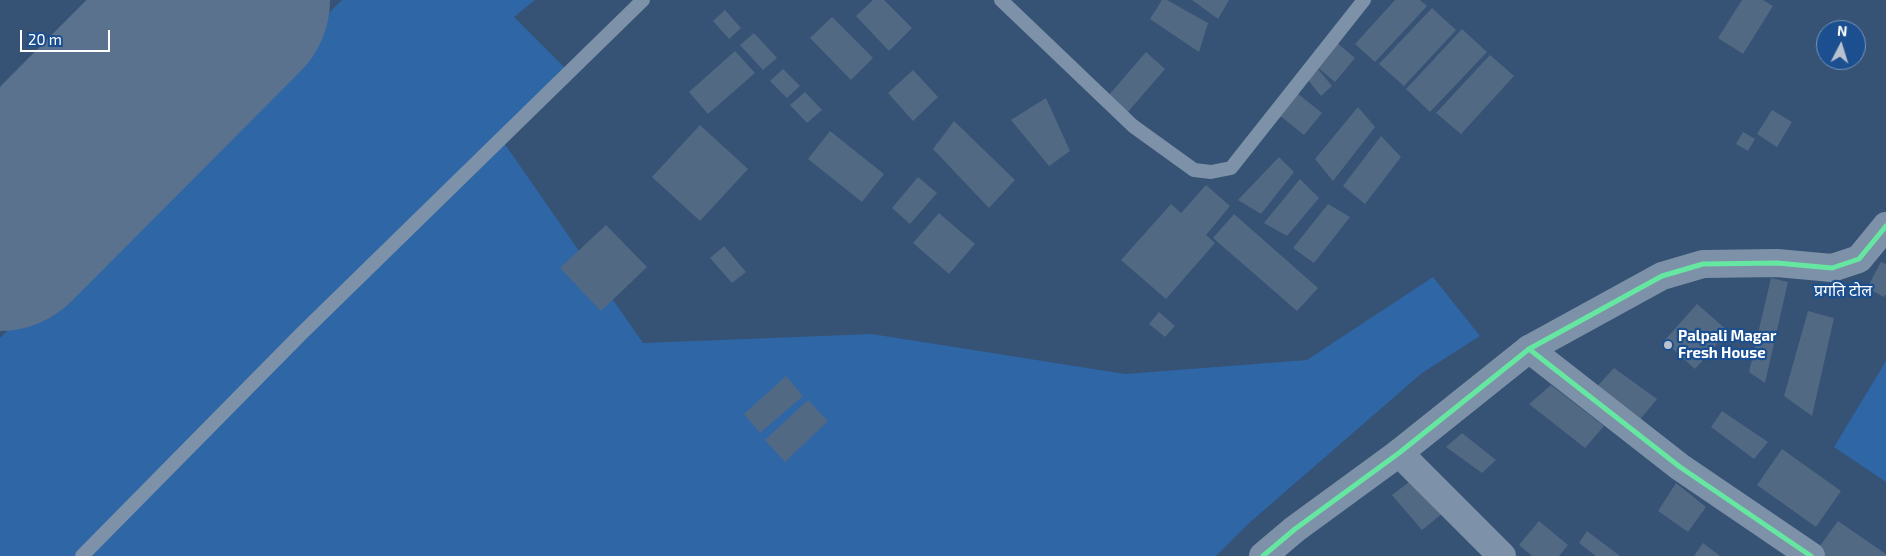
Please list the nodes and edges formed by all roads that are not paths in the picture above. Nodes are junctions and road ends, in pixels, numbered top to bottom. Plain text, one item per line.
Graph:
1 (643, 0) edge
2 (1001, 0) edge
3 (1364, 0) edge
4 (1886, 226) edge
5 (1529, 349) junction
6 (1399, 452) junction
7 (82, 556) edge
8 (1263, 556) edge
9 (1502, 556) edge
10 (1812, 556) edge

1 - 7 lane
2 - 3 lane
4 - 5 street
5 - 6 street
5 - 10 street
6 - 8 street
6 - 9 street

